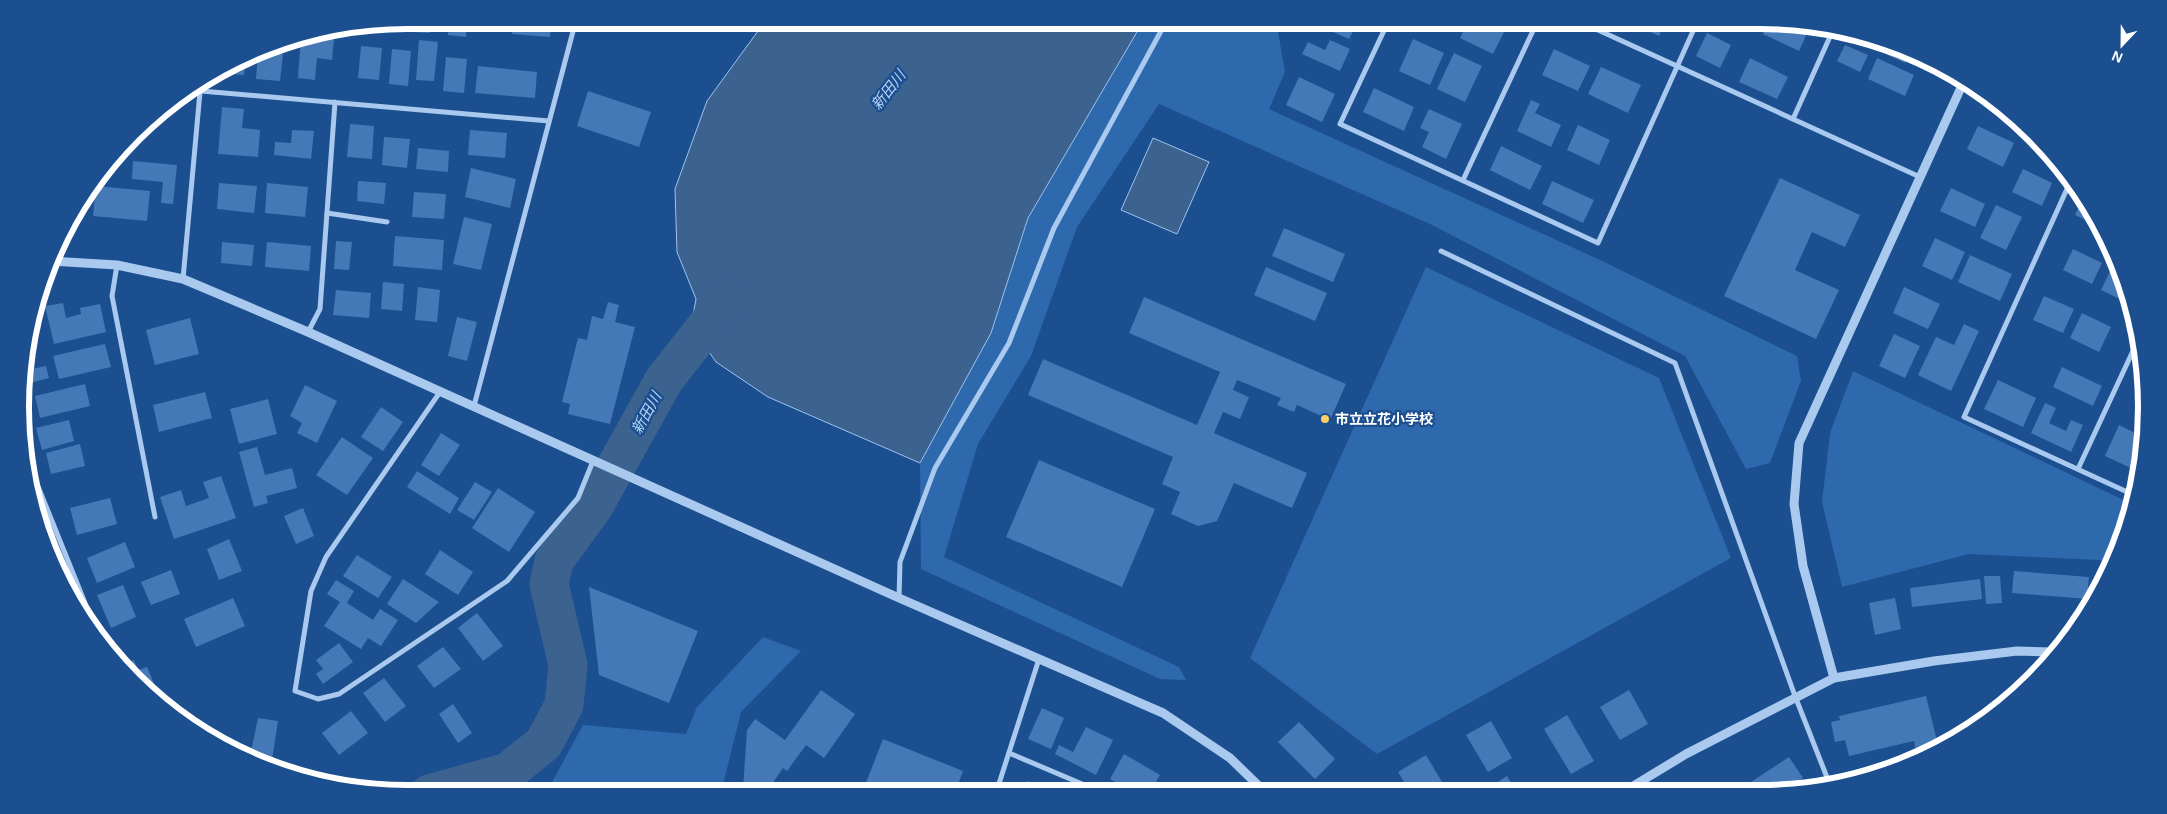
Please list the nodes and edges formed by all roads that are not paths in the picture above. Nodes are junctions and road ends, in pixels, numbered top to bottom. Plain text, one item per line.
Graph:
1 (574, 29) edge
2 (1162, 29) edge
3 (1385, 29) edge
4 (1534, 29) edge
5 (1596, 29) edge
6 (1694, 29) edge
7 (1831, 35) edge
8 (1678, 67) junction
9 (1961, 87) edge
10 (201, 91) joint
11 (335, 102) junction
12 (1793, 119) junction
13 (549, 120) junction
14 (1920, 177) junction
15 (1464, 180) junction
16 (2068, 187) edge
17 (327, 213) junction
18 (387, 222) dead end
19 (1441, 251) dead end
20 (58, 261) edge
21 (117, 265) junction
22 (183, 279) junction
23 (308, 332) junction
24 (2134, 350) edge
25 (440, 392) junction
26 (474, 406) junction
27 (594, 461) junction
28 (2078, 469) junction
29 (36, 482) edge
30 (2128, 492) edge
31 (155, 517) dead end
32 (899, 598) junction
33 (85, 603) dead end
34 (2048, 652) edge
35 (1039, 658) junction
36 (1834, 678) junction
37 (1795, 696) junction
38 (1009, 753) junction
39 (1828, 779) edge
40 (999, 785) edge
41 (1085, 785) edge
42 (1258, 785) edge
43 (1635, 785) edge

1 - 13 street
2 - 32 street
3 - 15 street
4 - 15 street
5 - 8 street
6 - 8 street
7 - 12 street
8 - 12 street
8 - 15 street
9 - 14 street
10 - 11 street
10 - 22 street
11 - 13 street
11 - 17 street
12 - 14 street
13 - 26 street
14 - 36 street
16 - 28 street
17 - 18 street
17 - 23 street
19 - 37 street
20 - 21 street
21 - 22 street
21 - 31 street
22 - 23 street
23 - 25 street
24 - 28 street
25 - 26 street
25 - 27 street
26 - 27 street
27 - 32 street
28 - 30 street
29 - 33 street
32 - 35 street
34 - 36 street
35 - 38 street
35 - 42 street
36 - 37 street
37 - 39 street
37 - 43 street
38 - 40 street
38 - 41 street

